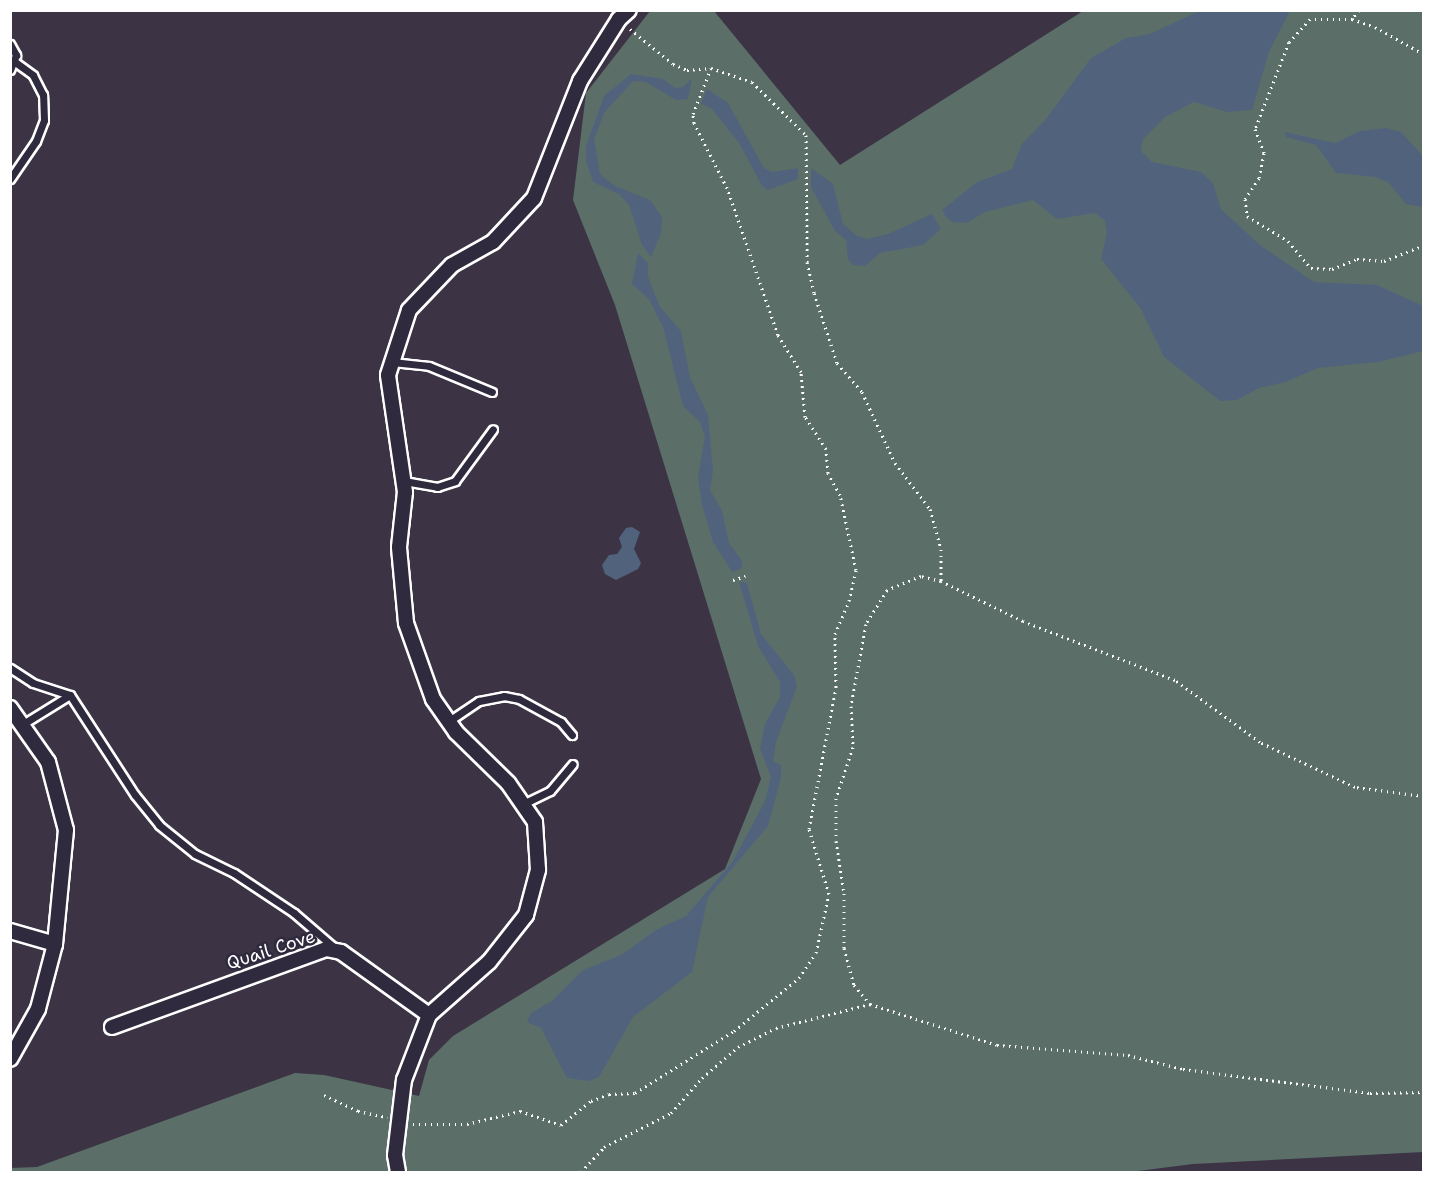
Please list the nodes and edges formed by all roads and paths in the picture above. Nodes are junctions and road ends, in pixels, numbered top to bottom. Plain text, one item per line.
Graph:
1 (1359, 10) edge
2 (624, 15) edge
3 (1352, 19) junction
4 (10, 44) edge
5 (1424, 54) edge
6 (15, 62) junction
7 (711, 68) junction
8 (10, 70) edge
9 (10, 179) edge
10 (1424, 245) edge
11 (392, 362) junction
12 (492, 392) dead end
13 (493, 429) dead end
14 (404, 481) junction
15 (745, 576) dead end
16 (733, 580) dead end
17 (941, 581) junction
18 (10, 668) edge
19 (70, 695) junction
20 (10, 708) edge
21 (449, 722) junction
22 (23, 724) junction
23 (572, 735) dead end
24 (573, 764) dead end
25 (1424, 796) edge
26 (523, 804) junction
27 (10, 931) edge
28 (55, 944) junction
29 (340, 952) junction
30 (870, 1004) junction
31 (429, 1015) junction
32 (112, 1027) dead end
33 (10, 1059) edge
34 (1424, 1092) edge
35 (324, 1095) dead end
36 (398, 1119) junction
37 (398, 1173) edge
38 (581, 1173) edge

1 - 3 path
2 - 7 path
2 - 11 street
3 - 5 path
3 - 10 path
4 - 6 lane
6 - 8 lane
6 - 9 lane
7 - 17 path
7 - 36 path
11 - 12 lane
11 - 14 street
13 - 14 lane
14 - 21 street
15 - 16 path
17 - 25 path
17 - 30 path
18 - 19 lane
19 - 22 lane
19 - 29 lane
20 - 22 street
21 - 23 lane
21 - 26 street
22 - 28 street
24 - 26 lane
26 - 31 street
27 - 28 street
28 - 33 street
29 - 31 street, Quail Cove
29 - 32 street, Quail Cove
30 - 34 path
30 - 38 path
31 - 36 street
35 - 36 path
36 - 37 street

